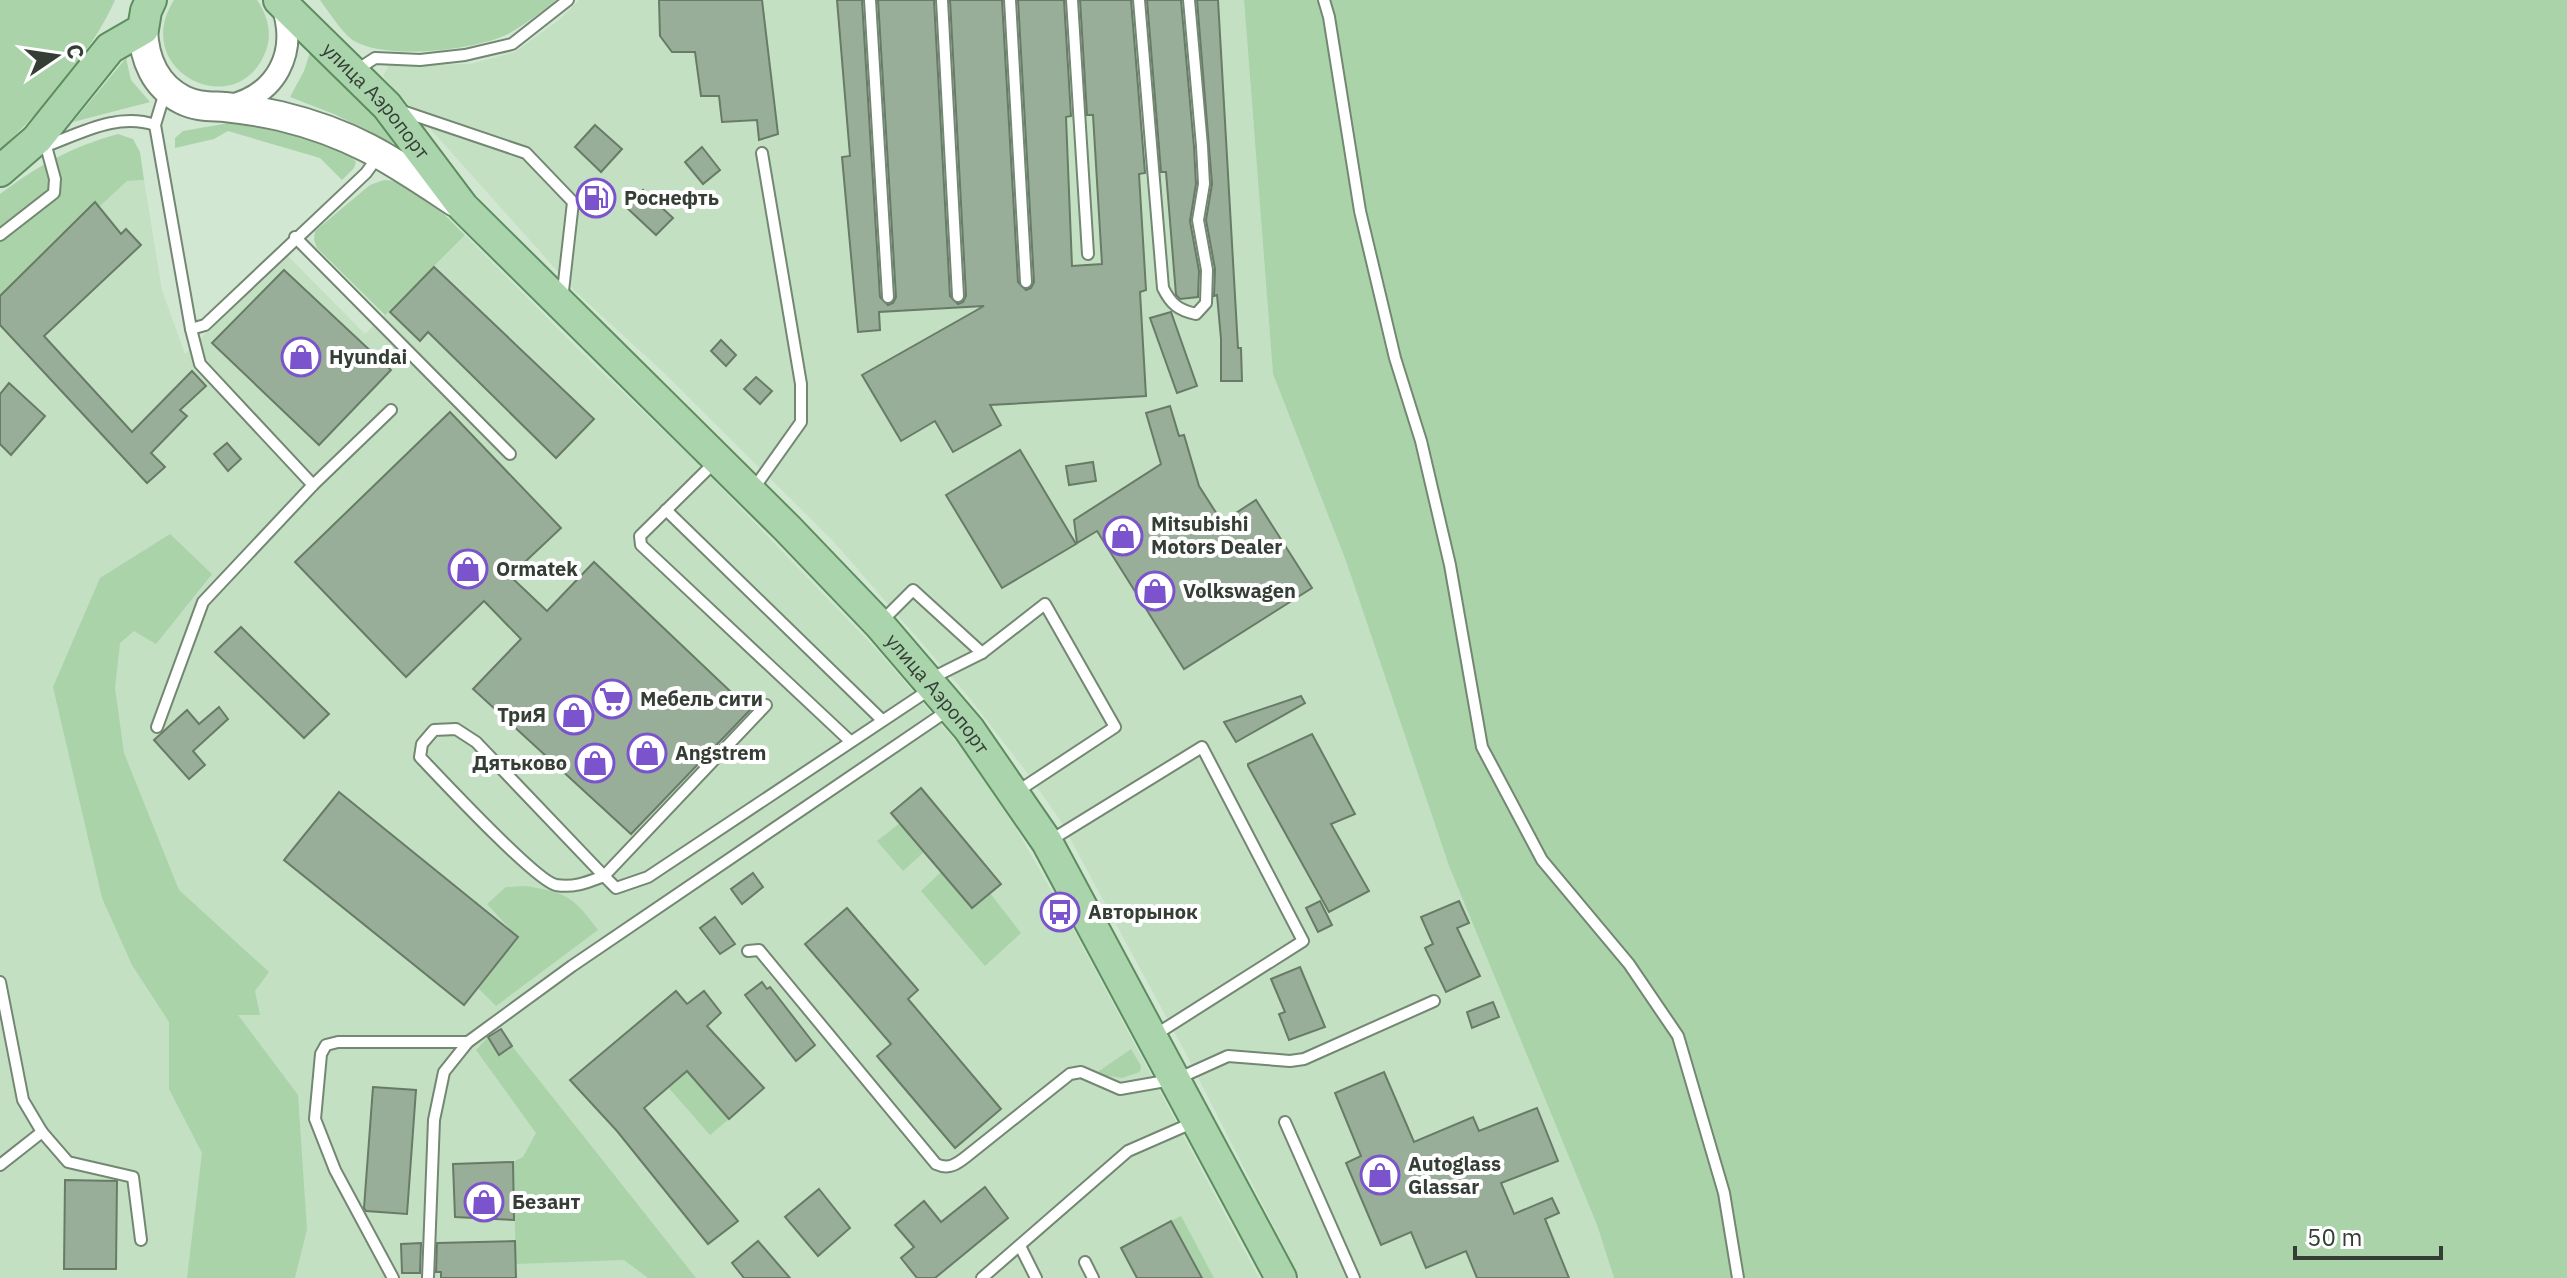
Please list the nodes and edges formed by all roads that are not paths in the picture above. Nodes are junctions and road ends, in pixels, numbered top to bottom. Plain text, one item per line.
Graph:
1 (568, 0) edge
2 (870, 0) edge
3 (942, 0) edge
4 (1010, 0) edge
5 (1072, 0) edge
6 (1139, 0) edge
7 (1189, 0) edge
8 (1324, 0) edge
9 (280, 2) edge
10 (146, 10) edge
11 (353, 72) junction
12 (166, 88) junction
13 (387, 106) junction
14 (224, 107) junction
15 (155, 125) junction
16 (42, 142) junction
17 (380, 153) junction
18 (762, 153) dead end
19 (0, 171) edge
20 (463, 207) junction
21 (0, 235) edge
22 (295, 237) junction
23 (1088, 254) dead end
24 (1026, 282) dead end
25 (958, 296) dead end
26 (888, 297) dead end
27 (562, 306) junction
28 (191, 329) junction
29 (391, 410) dead end
30 (510, 454) dead end
31 (717, 460) junction
32 (313, 485) junction
33 (751, 492) junction
34 (666, 510) junction
35 (879, 624) junction
36 (982, 653) junction
37 (938, 691) junction
38 (766, 705) dead end
39 (882, 720) junction
40 (157, 727) dead end
41 (850, 741) junction
42 (1014, 794) junction
43 (1047, 842) junction
44 (604, 876) junction
45 (748, 951) dead end
46 (0, 982) edge
47 (1434, 1001) dead end
48 (1153, 1037) junction
49 (468, 1042) junction
50 (1177, 1079) junction
51 (1198, 1120) junction
52 (1285, 1122) dead end
53 (42, 1132) junction
54 (0, 1165) edge
55 (141, 1240) dead end
56 (1020, 1246) junction
57 (1085, 1262) dead end
58 (393, 1278) edge
59 (428, 1278) edge
60 (982, 1278) edge
61 (1036, 1278) edge
62 (1093, 1278) edge
63 (1281, 1278) edge
64 (1354, 1278) edge
65 (1738, 1278) edge

1 - 11 lane
2 - 26 lane
3 - 25 lane
4 - 24 lane
5 - 23 lane
6 - 7 lane
8 - 65 lane
9 - 11 main road, улица Аэропорт
9 - 14 street, улица Аэропорт
10 - 12 main road
10 - 16 main road
11 - 13 main road, улица Аэропорт
12 - 14 main road, улица Аэропорт
12 - 15 lane
13 - 20 main road, улица Аэропорт
13 - 27 lane
14 - 17 main road, улица Аэропорт
15 - 16 lane
15 - 28 lane
16 - 19 main road
16 - 21 lane
17 - 20 main road, улица Аэропорт
17 - 22 lane
18 - 33 lane
20 - 27 main road, улица Аэропорт
22 - 28 lane
22 - 30 lane
27 - 31 main road, улица Аэропорт
28 - 32 lane
29 - 32 lane
31 - 33 main road, улица Аэропорт
31 - 34 lane
32 - 40 lane
33 - 35 main road, улица Аэропорт
34 - 39 lane
34 - 41 lane
35 - 36 lane
35 - 37 main road, улица Аэропорт
36 - 37 lane
36 - 42 lane
37 - 39 lane
37 - 42 main road, улица Аэропорт
37 - 49 lane
38 - 44 lane
39 - 41 lane
41 - 44 lane
42 - 43 main road, улица Аэропорт
43 - 48 main road, улица Аэропорт
43 - 48 lane
44 - 44 lane
45 - 50 lane
46 - 53 lane
47 - 50 lane
48 - 50 main road, улица Аэропорт
49 - 58 lane
49 - 59 lane
50 - 51 main road, улица Аэропорт
51 - 56 lane
51 - 63 main road, улица Аэропорт
52 - 64 lane
53 - 54 lane
53 - 55 lane
56 - 60 lane
56 - 61 lane
57 - 62 lane

